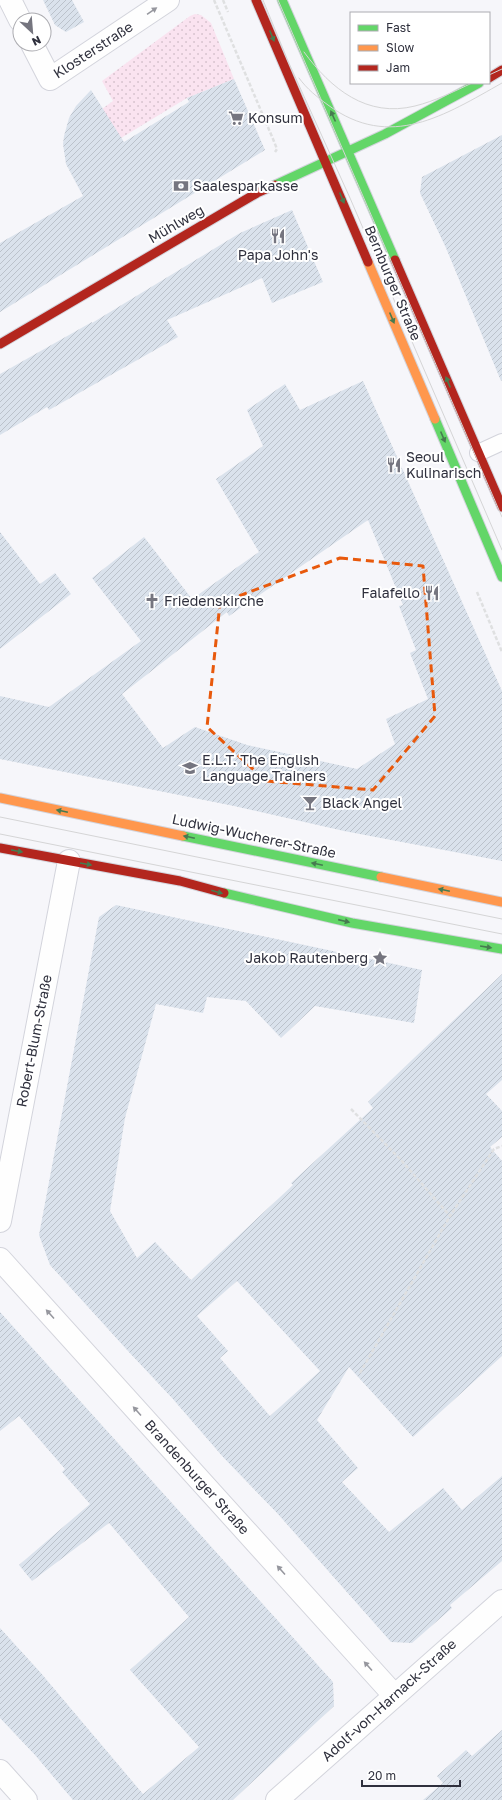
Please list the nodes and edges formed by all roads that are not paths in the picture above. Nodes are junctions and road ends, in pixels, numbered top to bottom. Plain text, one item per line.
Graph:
1 (10, 0) edge
2 (168, 0) edge
3 (256, 0) edge
4 (282, 0) edge
5 (16, 12) edge
6 (36, 52) edge
7 (502, 70) edge
8 (490, 77) edge
9 (477, 84) edge
10 (349, 152) junction
11 (327, 162) junction
12 (0, 344) edge
13 (502, 442) edge
14 (478, 453) junction
15 (502, 507) edge
16 (502, 577) edge
17 (0, 798) edge
18 (0, 848) edge
19 (69, 861) junction
20 (502, 902) edge
21 (502, 949) edge
22 (0, 1221) edge
23 (0, 1259) edge
24 (502, 1601) edge
25 (394, 1695) junction
26 (0, 1771) edge
27 (26, 1800) edge
28 (277, 1800) edge

1 - 5 street
6 -> 2 street, Klosterstraße
3 -> 11 street, Bernburger Straße
10 -> 4 street, Bernburger Straße
7 - 8 street
9 - 10 street, Mühlweg
10 - 11 street, Mühlweg
14 -> 10 street, Bernburger Straße
11 - 12 street, Mühlweg
11 -> 16 street, Bernburger Straße
13 - 14 lane
14 - 15 street, Bernburger Straße
20 -> 17 street, Ludwig-Wucherer-Straße
18 -> 19 street
19 -> 21 street
19 - 22 street, Robert-Blum-Straße
25 -> 23 street, Brandenburger Straße
24 - 25 street, Adolf-von-Harnack-Straße
25 - 28 street, Adolf-von-Harnack-Straße
26 - 27 street

